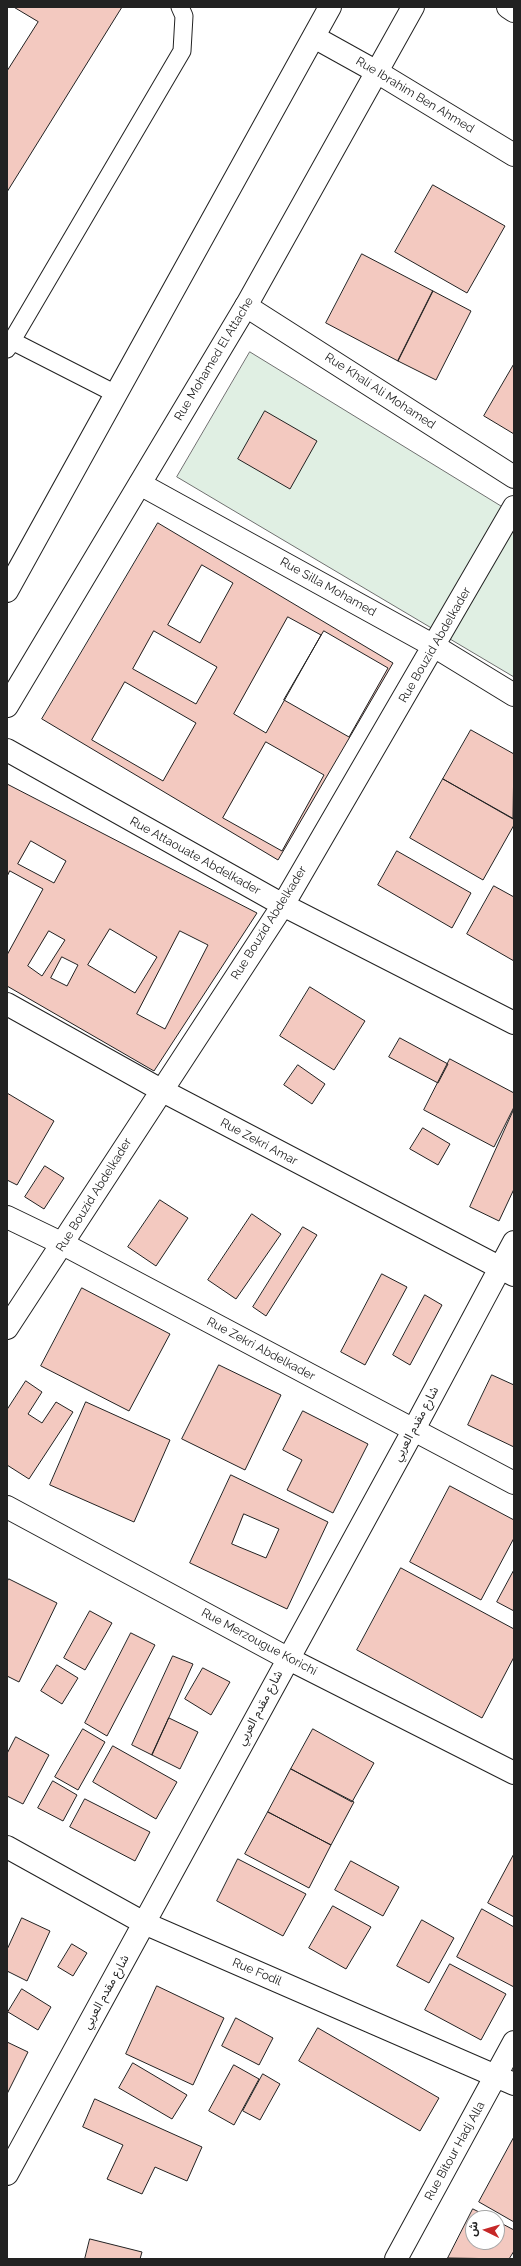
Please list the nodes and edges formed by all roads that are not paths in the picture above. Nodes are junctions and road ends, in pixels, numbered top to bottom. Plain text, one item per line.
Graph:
1 (180, 7) edge
2 (330, 7) edge
3 (413, 7) edge
4 (508, 7) edge
5 (514, 11) edge
6 (314, 36) junction
7 (377, 72) junction
8 (514, 155) edge
9 (246, 306) junction
10 (10, 345) edge
11 (116, 394) junction
12 (514, 476) edge
13 (140, 484) junction
14 (514, 507) edge
15 (7, 591) edge
16 (434, 646) junction
17 (514, 695) edge
18 (7, 706) edge
19 (7, 750) edge
20 (283, 905) junction
21 (7, 1004) edge
22 (514, 1023) edge
23 (161, 1090) junction
24 (7, 1217) edge
25 (514, 1242) edge
26 (63, 1244) junction
27 (507, 1271) edge
28 (7, 1328) edge
29 (413, 1430) junction
30 (514, 1484) edge
31 (7, 1507) edge
32 (287, 1658) junction
33 (514, 1773) edge
34 (7, 1847) edge
35 (144, 1923) junction
36 (514, 2042) edge
37 (505, 2079) edge
38 (7, 2174) edge
39 (396, 2259) edge

1 - 10 lane
2 - 6 street
3 - 7 street, Rue Mohamed El Attache
4 - 5 street
6 - 7 street, Rue Ibrahim Ben Ahmed
6 - 11 street
7 - 8 street, Rue Ibrahim Ben Ahmed
7 - 9 street, Rue Mohamed El Attache
9 - 12 street, Rue Khali Ali Mohamed
9 - 13 street, Rue Mohamed El Attache
10 - 11 lane
11 - 15 street
13 - 16 street, Rue Silla Mohamed
13 - 18 street, Rue Mohamed El Attache
14 - 16 street, Rue Bouzid Abdelkader
16 - 17 street, Rue Silla Mohamed
16 - 20 street, Rue Bouzid Abdelkader
19 - 20 street, Rue Attaouate Abdelkader
20 - 22 street, Rue Attaouate Abdelkader
20 - 23 street, Rue Bouzid Abdelkader
21 - 23 street, Rue Zekri Amar
23 - 26 street, Rue Bouzid Abdelkader
23 - 27 street, Rue Zekri Amar
24 - 26 street, Rue Zekri Abdelkader
25 - 27 street, شارع مقدم العربي
26 - 28 street, Rue Bouzid Abdelkader
26 - 29 street, Rue Zekri Abdelkader
27 - 29 street, شارع مقدم العربي
29 - 30 street, Rue Zekri Abdelkader
29 - 32 street, شارع مقدم العربي
31 - 32 street, Rue Merzougue Korichi
32 - 33 street, Rue Merzougue Korichi
32 - 35 street, شارع مقدم العربي
34 - 35 street, Rue Fodil
35 - 37 street, Rue Fodil
35 - 38 street, شارع مقدم العربي
36 - 37 street, Rue Bitour Hadj Alla
37 - 39 street, Rue Bitour Hadj Alla

